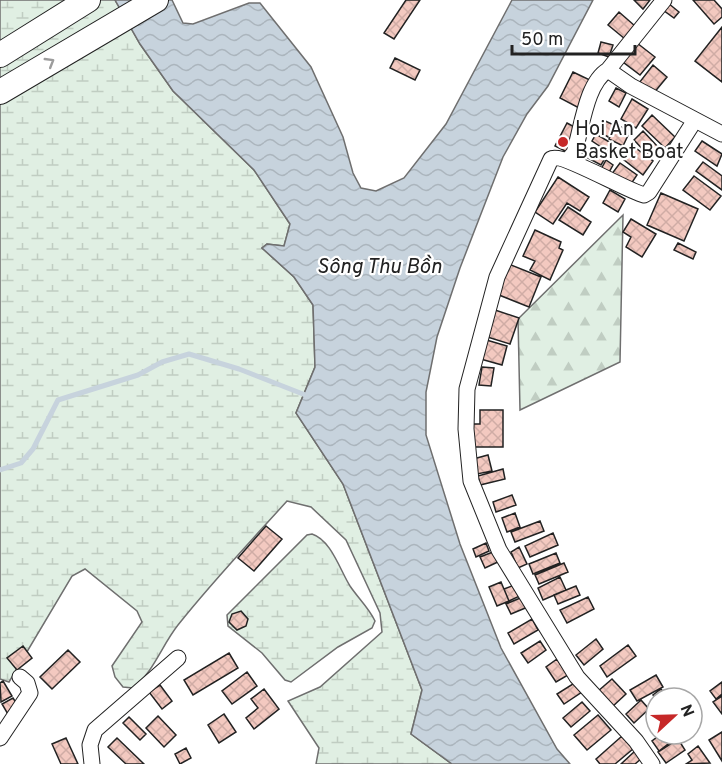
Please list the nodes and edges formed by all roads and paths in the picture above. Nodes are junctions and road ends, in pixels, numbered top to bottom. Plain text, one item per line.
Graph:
1 (88, 0) edge
2 (156, 0) edge
3 (664, 0) edge
4 (0, 54) edge
5 (608, 70) junction
6 (0, 92) edge
7 (695, 120) junction
8 (722, 134) edge
9 (568, 159) junction
10 (178, 658) dead end
11 (20, 676) dead end
12 (0, 738) edge
13 (92, 764) edge
14 (652, 764) edge

1 - 4 main road
6 -> 2 main road
3 - 5 street
5 - 7 street
5 - 9 street
7 - 8 street
7 - 9 street
9 - 14 street
10 - 13 street
11 - 12 street

